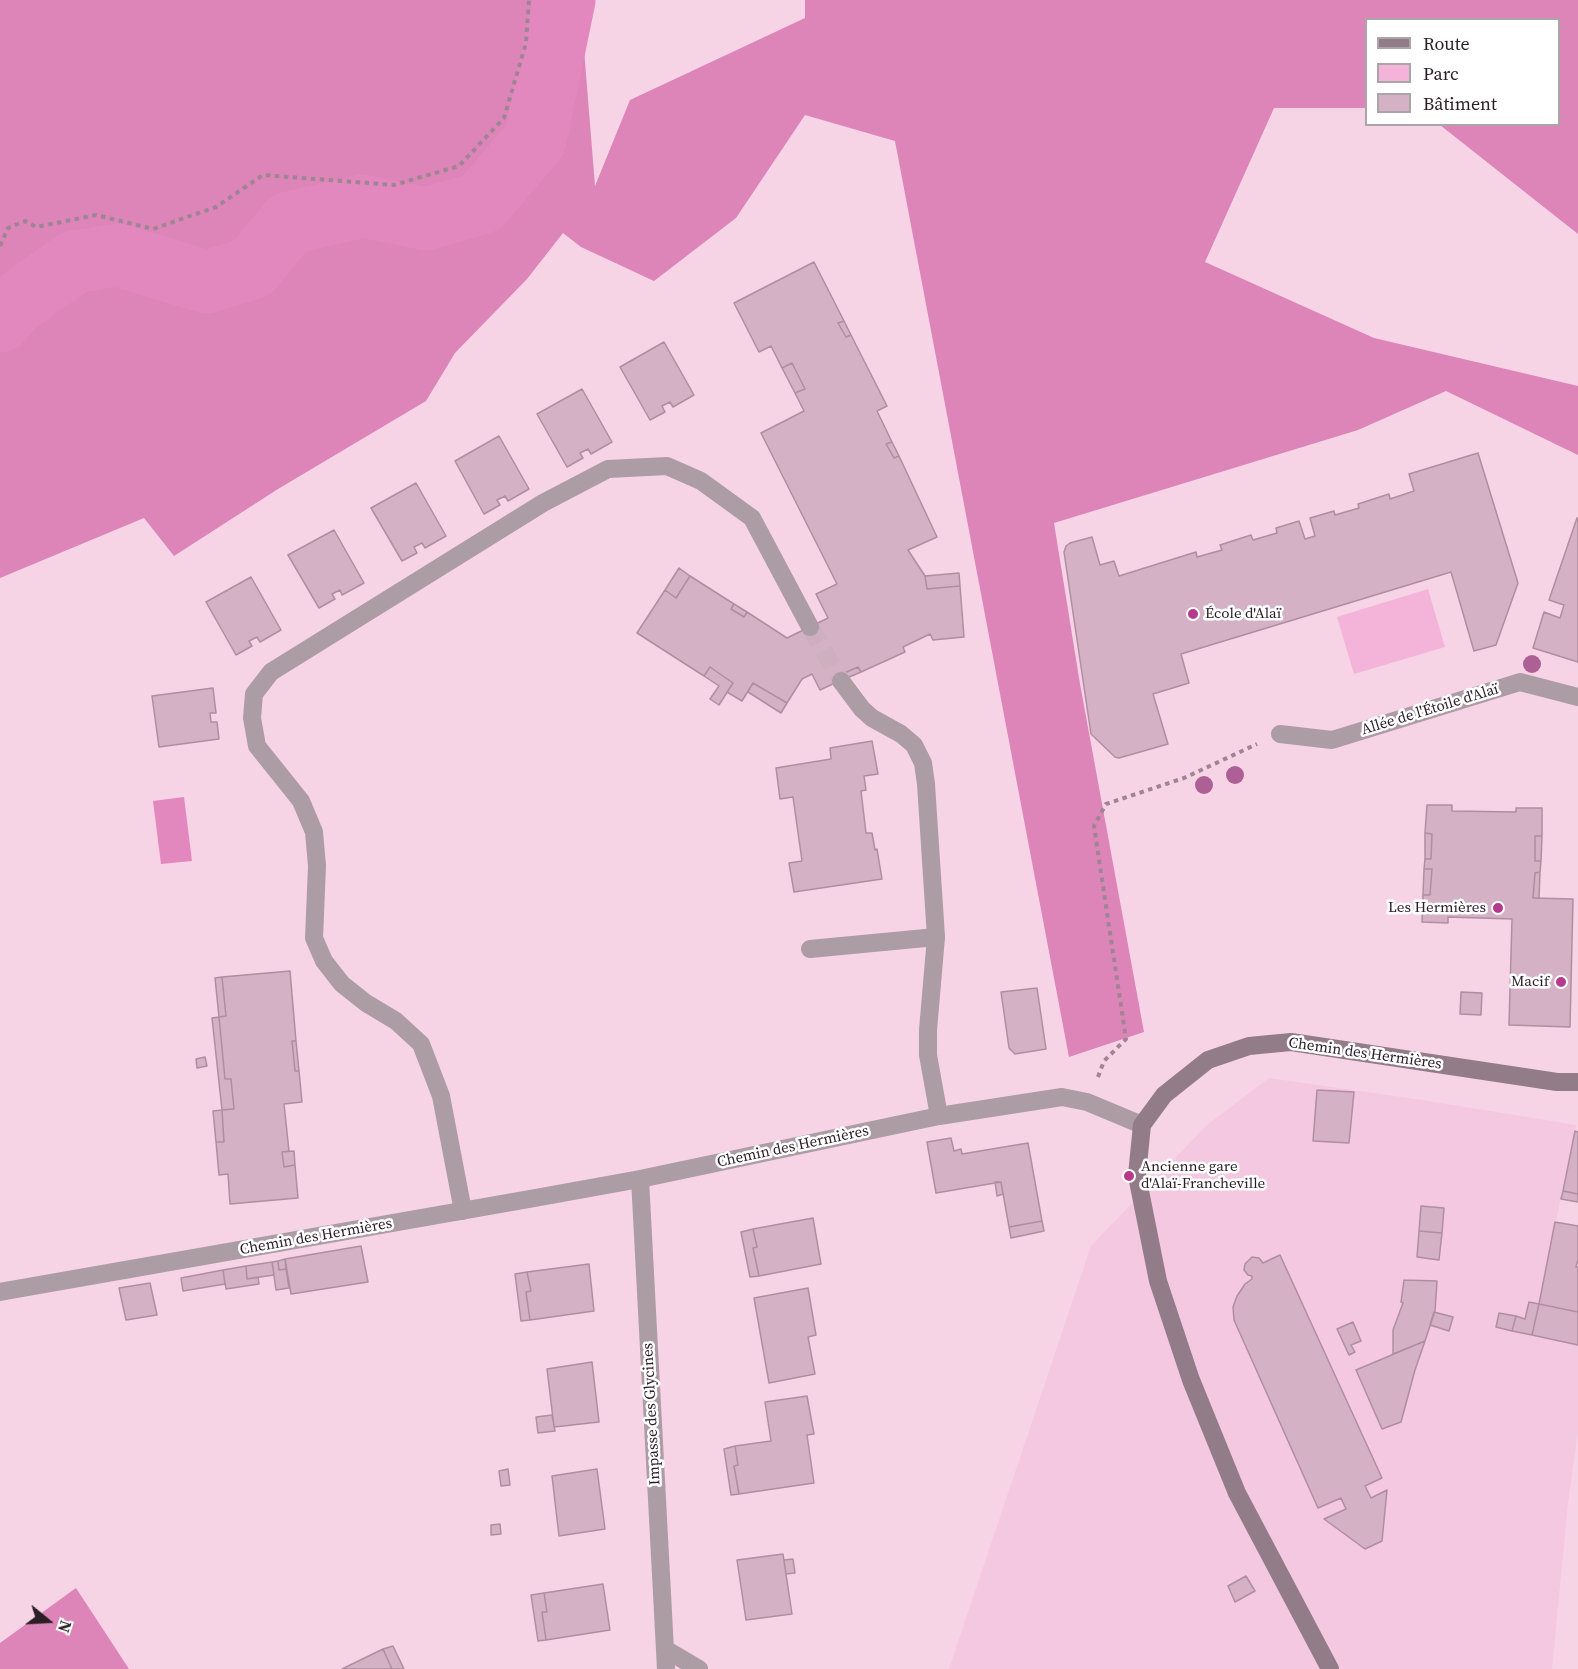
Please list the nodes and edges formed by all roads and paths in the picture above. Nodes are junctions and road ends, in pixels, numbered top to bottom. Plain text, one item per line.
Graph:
1 (529, 0) edge
2 (0, 246) edge
3 (810, 627) tunnel mouth
4 (841, 681) tunnel mouth
5 (1578, 697) edge
6 (1281, 734) joint
7 (936, 936) junction
8 (810, 950) dead end
9 (1578, 1074) edge
10 (1097, 1078) dead end
11 (1557, 1082) junction
12 (1578, 1082) edge
13 (1578, 1088) edge
14 (939, 1116) junction
15 (1142, 1125) junction
16 (640, 1179) junction
17 (463, 1211) junction
18 (0, 1292) edge
19 (665, 1649) junction
20 (666, 1669) edge
21 (699, 1669) edge
22 (1330, 1669) edge

1 - 2 path
3 - 17 street
4 - 7 street
5 - 6 street, Allée de l'Étoile d'Alaï
6 - 10 path
7 - 8 street
7 - 14 street
9 - 11 street
11 - 12 main road, Chemin des Hermières
11 - 13 main road, Chemin des Hermières
11 - 15 main road, Chemin des Hermières
14 - 15 street, Chemin des Hermières
14 - 16 street, Chemin des Hermières
15 - 22 main road
16 - 17 street, Chemin des Hermières
16 - 19 street, Impasse des Glycines
17 - 18 street, Chemin des Hermières
19 - 20 street, Impasse des Glycines
19 - 21 street

